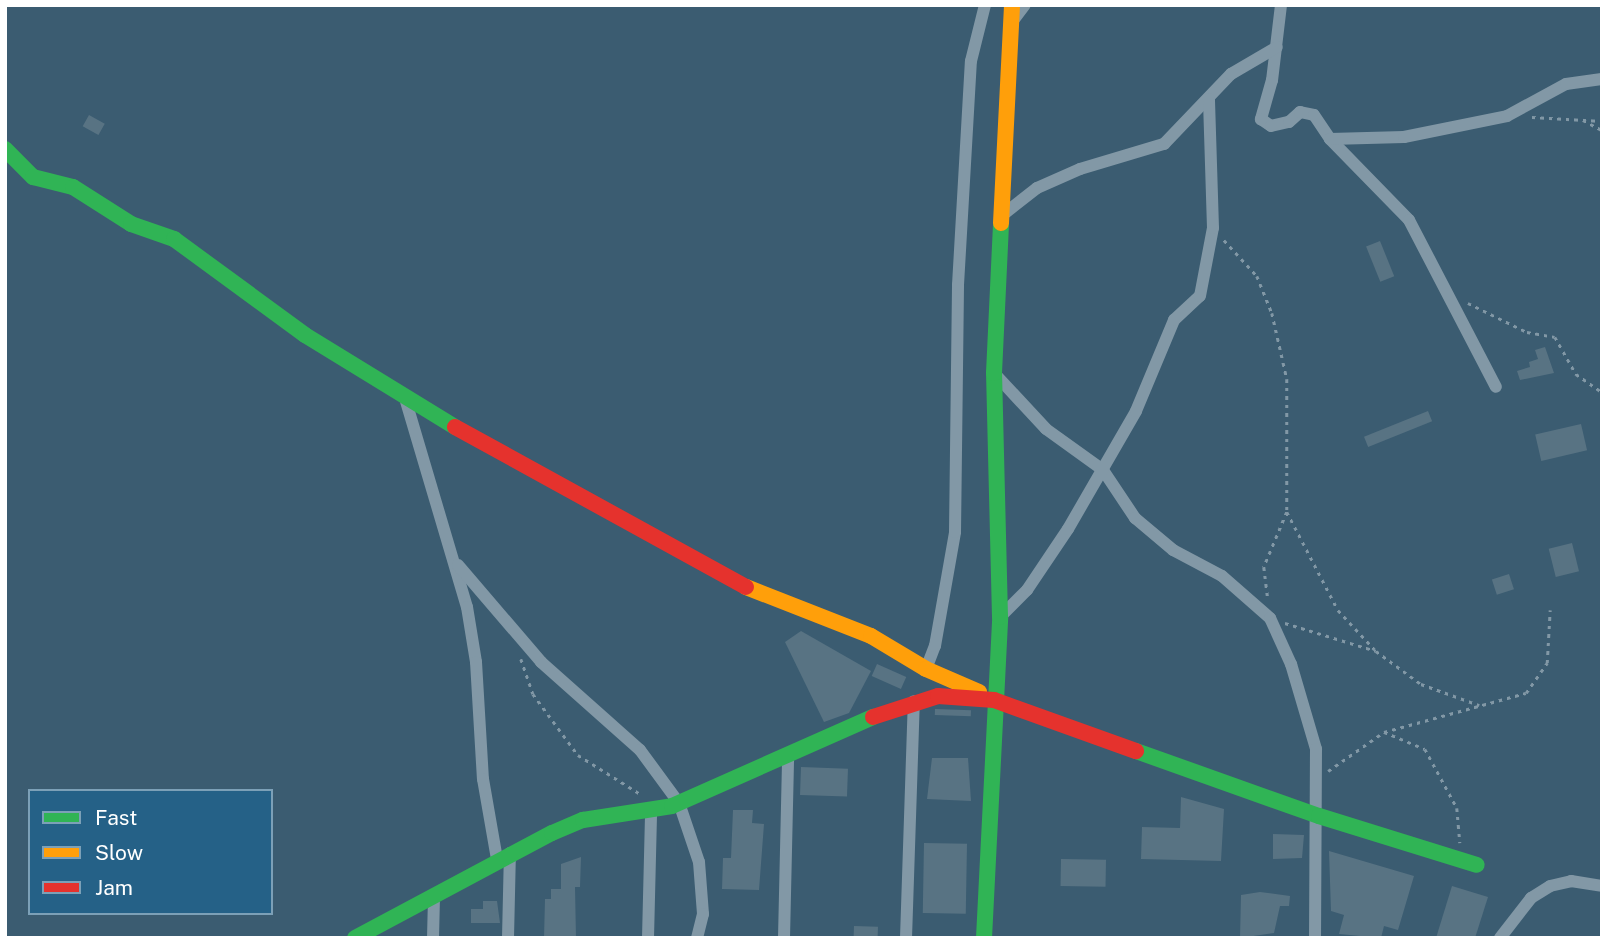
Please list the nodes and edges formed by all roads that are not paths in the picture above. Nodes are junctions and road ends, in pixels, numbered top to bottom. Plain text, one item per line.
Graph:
1 (985, 5) edge
2 (1012, 5) edge
3 (1025, 5) edge
4 (1281, 5) edge
5 (1012, 22) junction
6 (1277, 47) junction
7 (1602, 79) edge
8 (1209, 99) junction
9 (1330, 139) junction
10 (5, 149) edge
11 (1000, 217) junction
12 (994, 373) junction
13 (1496, 387) dead end
14 (405, 398) junction
15 (1103, 470) junction
16 (454, 560) junction
17 (1000, 617) junction
18 (926, 669) junction
19 (995, 700) junction
20 (914, 701) junction
21 (788, 755) junction
22 (679, 803) junction
23 (654, 811) junction
24 (1319, 816) junction
25 (504, 856) junction
26 (1470, 863) road end
27 (1602, 886) edge
28 (434, 897) junction
29 (355, 938) edge
30 (433, 938) edge
31 (508, 938) edge
32 (648, 938) edge
33 (697, 938) edge
34 (784, 938) edge
35 (906, 938) edge
36 (984, 938) edge
37 (1315, 938) edge
38 (1500, 938) edge

1 - 18 street
2 - 5 street
3 - 5 street
4 - 6 street
5 - 11 street
6 - 8 street
6 - 9 street
7 - 9 street
8 - 11 street
8 - 15 street
9 - 13 street
10 - 14 street
11 - 12 street
12 - 15 street
12 - 17 street
14 - 16 street
14 - 18 street
15 - 17 street
15 - 24 street
16 - 22 street
16 - 25 street
17 - 19 street
18 - 19 street
19 - 20 street
19 - 24 street
19 - 36 street
20 - 21 street
20 - 35 street
21 - 22 street
21 - 34 street
22 - 23 street
22 - 33 street
23 - 25 street
23 - 32 street
24 - 26 street
24 - 37 street
25 - 28 street
25 - 31 street
27 - 38 street
28 - 29 street
28 - 30 street

